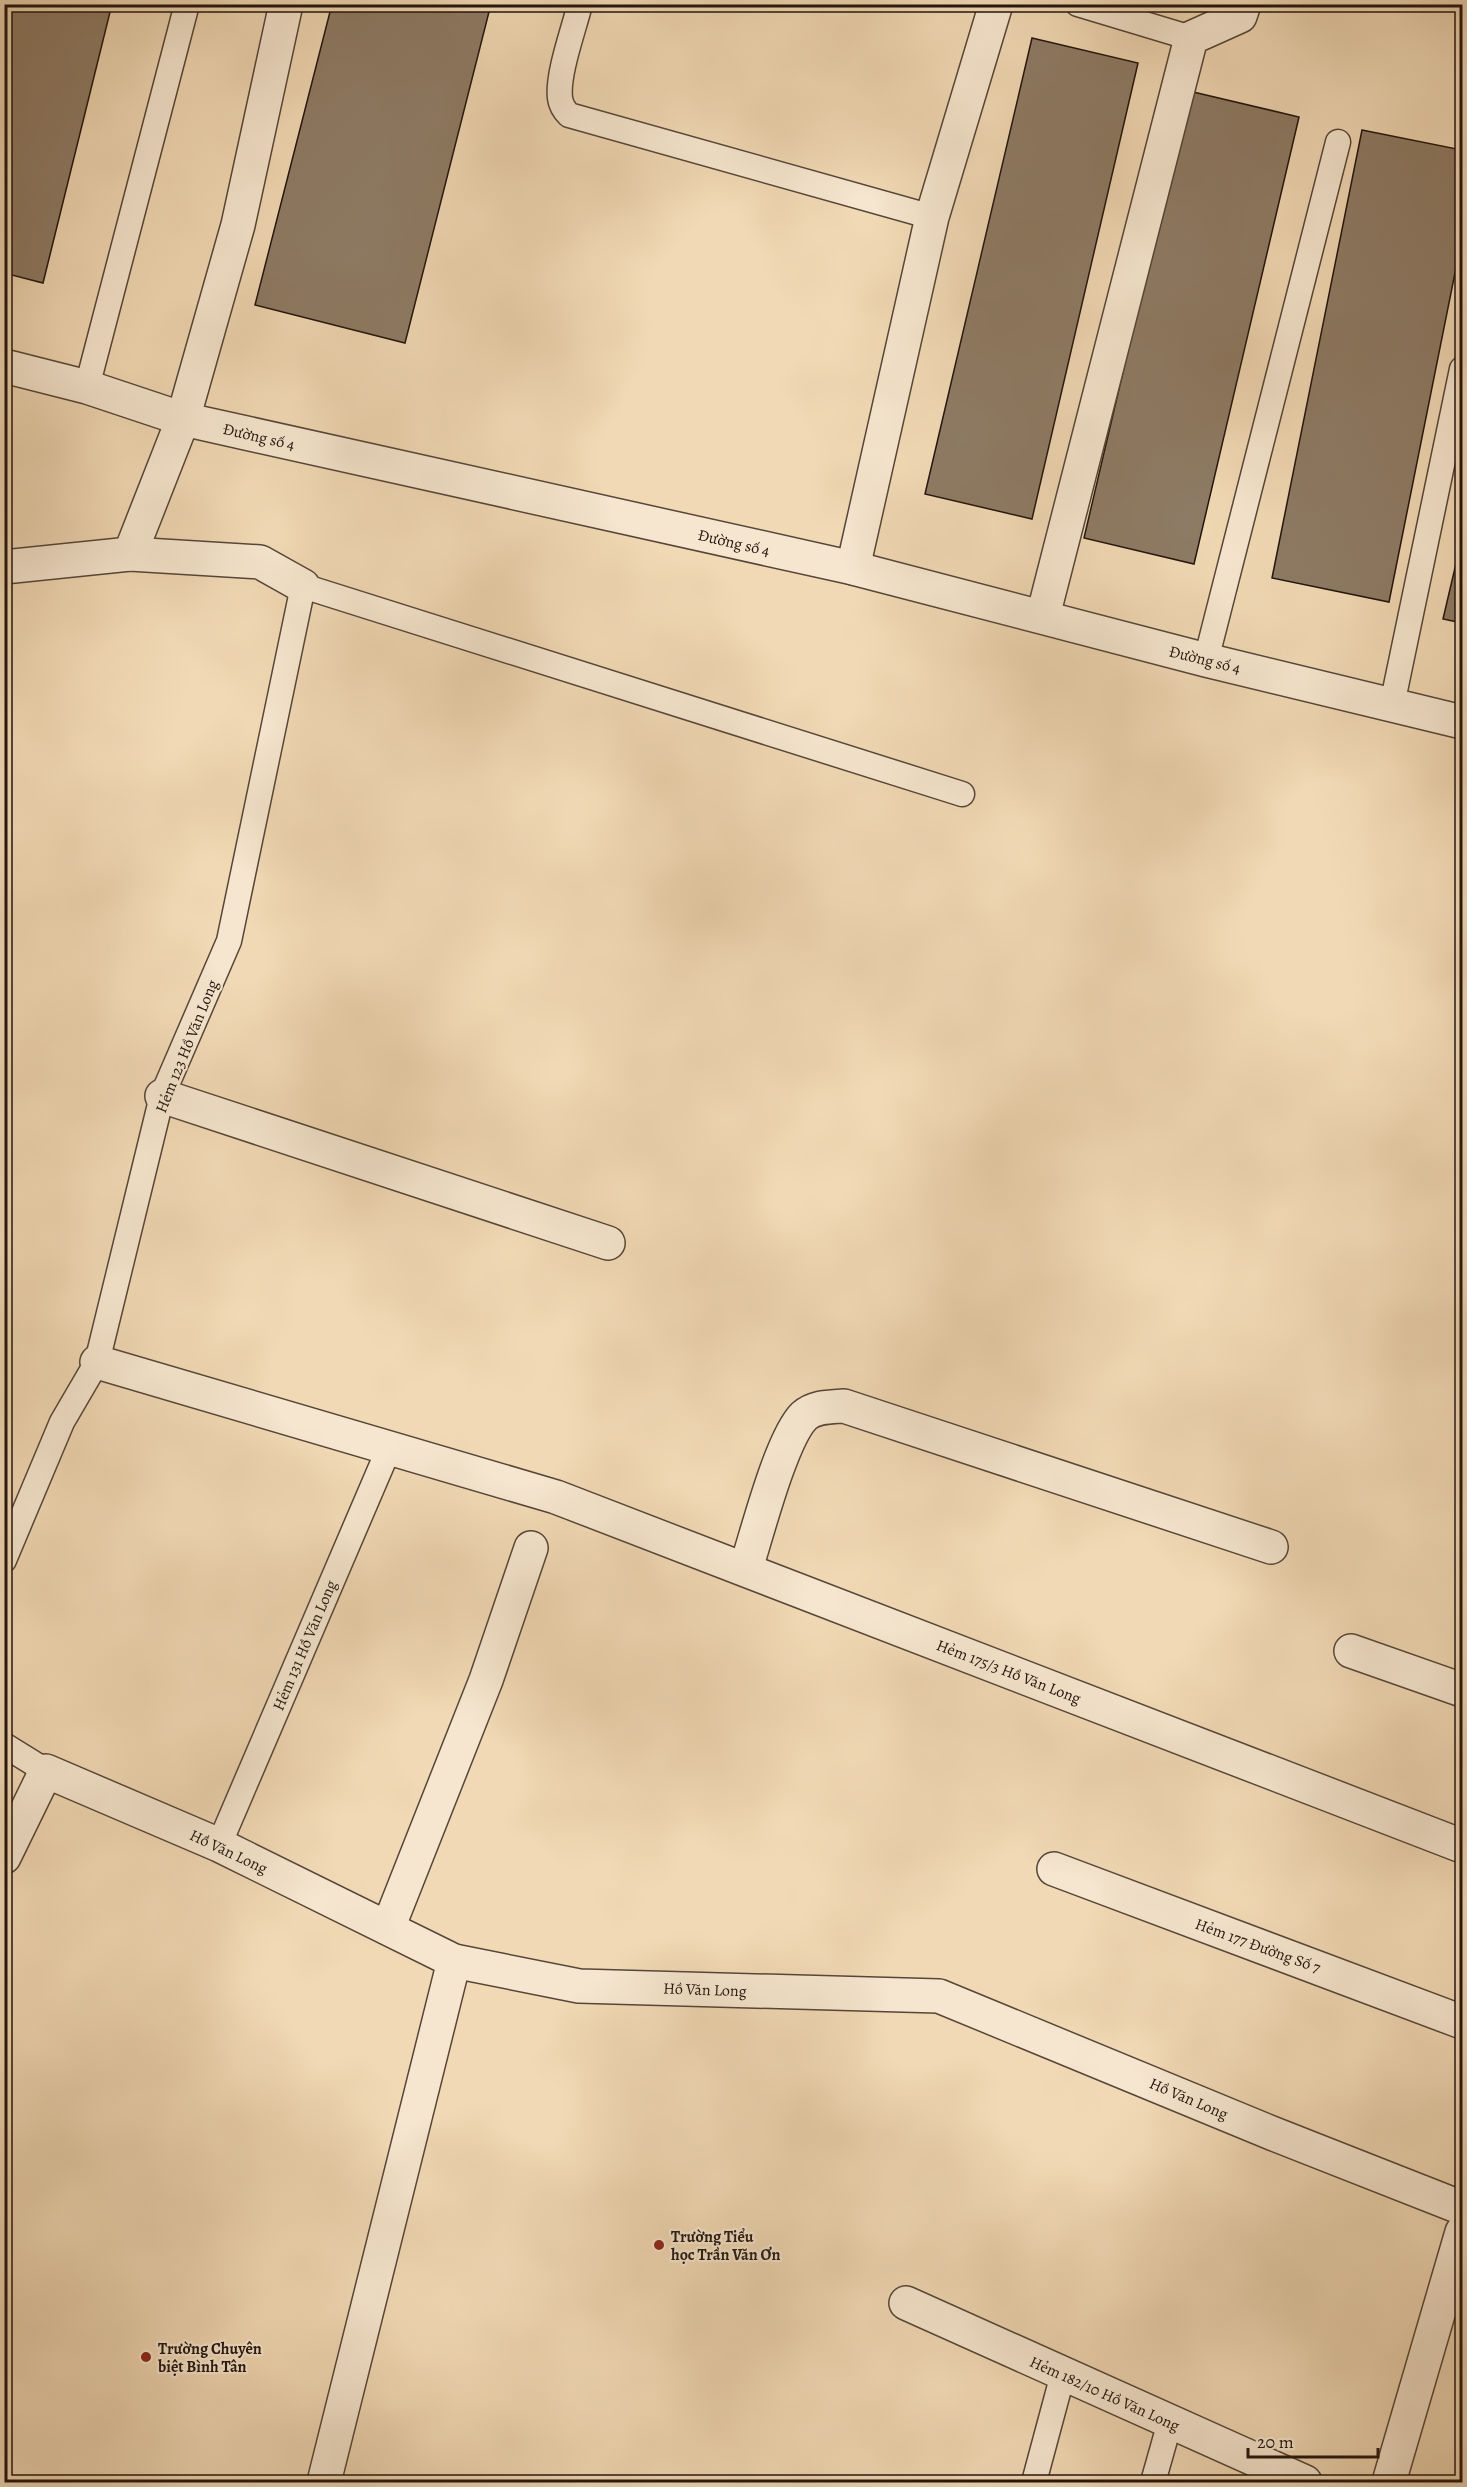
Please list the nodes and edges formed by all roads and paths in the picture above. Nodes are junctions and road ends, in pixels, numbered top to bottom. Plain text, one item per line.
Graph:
1 (187, 4) edge
2 (286, 4) edge
3 (580, 4) edge
4 (996, 4) edge
5 (1078, 4) edge
6 (1244, 4) edge
7 (1191, 38) junction
8 (1338, 142) dead end
9 (932, 217) junction
10 (4, 366) edge
11 (1462, 369) edge
12 (87, 387) junction
13 (183, 419) junction
14 (130, 554) junction
15 (4, 567) edge
16 (853, 568) junction
17 (303, 586) junction
18 (1043, 616) junction
19 (1206, 660) junction
20 (1392, 705) junction
21 (1462, 722) edge
22 (962, 794) dead end
23 (162, 1096) junction
24 (608, 1243) dead end
25 (97, 1362) junction
26 (390, 1446) junction
27 (1271, 1547) dead end
28 (531, 1548) dead end
29 (4, 1560) edge
30 (746, 1568) junction
31 (1351, 1651) dead end
32 (1462, 1690) edge
33 (4, 1745) edge
34 (46, 1771) junction
35 (219, 1845) junction
36 (1462, 1846) edge
37 (4, 1857) edge
38 (1054, 1869) dead end
39 (388, 1928) junction
40 (454, 1961) junction
41 (1462, 2022) edge
42 (1462, 2208) edge
43 (1462, 2232) edge
44 (906, 2303) dead end
45 (1063, 2374) junction
46 (1170, 2422) junction
47 (1299, 2481) edge
48 (324, 2482) edge
49 (1034, 2482) edge
50 (1153, 2482) edge
51 (1389, 2482) edge

1 - 12 lane
2 - 13 street
3 - 9 lane
4 - 9 street
5 - 7 lane
6 - 7 street
7 - 18 street
8 - 19 lane
9 - 16 street
10 - 12 street, Đường số 4
11 - 20 lane
12 - 13 street, Đường số 4
13 - 14 street
13 - 16 street, Đường số 4
14 - 15 street
14 - 17 street
16 - 18 street, Đường số 4
17 - 22 lane
17 - 23 lane, Hẻm 123 Hồ Văn Long
18 - 19 street, Đường số 4
19 - 20 street, Đường số 4
20 - 21 street, Đường số 4
23 - 24 street
23 - 25 lane, Hẻm 123 Hồ Văn Long
25 - 26 street, Hẻm 175/3 Hồ Văn Long
25 - 29 lane, Hẻm 123 Hồ Văn Long
26 - 30 street, Hẻm 175/3 Hồ Văn Long
26 - 35 lane, Hẻm 131 Hồ Văn Long
27 - 30 street
28 - 39 street
30 - 36 street, Hẻm 175/3 Hồ Văn Long
31 - 32 street
33 - 34 lane
34 - 35 street, Hồ Văn Long
34 - 37 street
35 - 39 street, Hồ Văn Long
38 - 41 street, Hẻm 177 Đường Số 7
39 - 40 street, Hồ Văn Long
40 - 42 street, Hồ Văn Long
40 - 48 street
43 - 51 street
44 - 45 street, Hẻm 182/10 Hồ Văn Long
45 - 46 street, Hẻm 182/10 Hồ Văn Long
45 - 49 lane
46 - 47 street, Hẻm 182/10 Hồ Văn Long
46 - 50 lane

